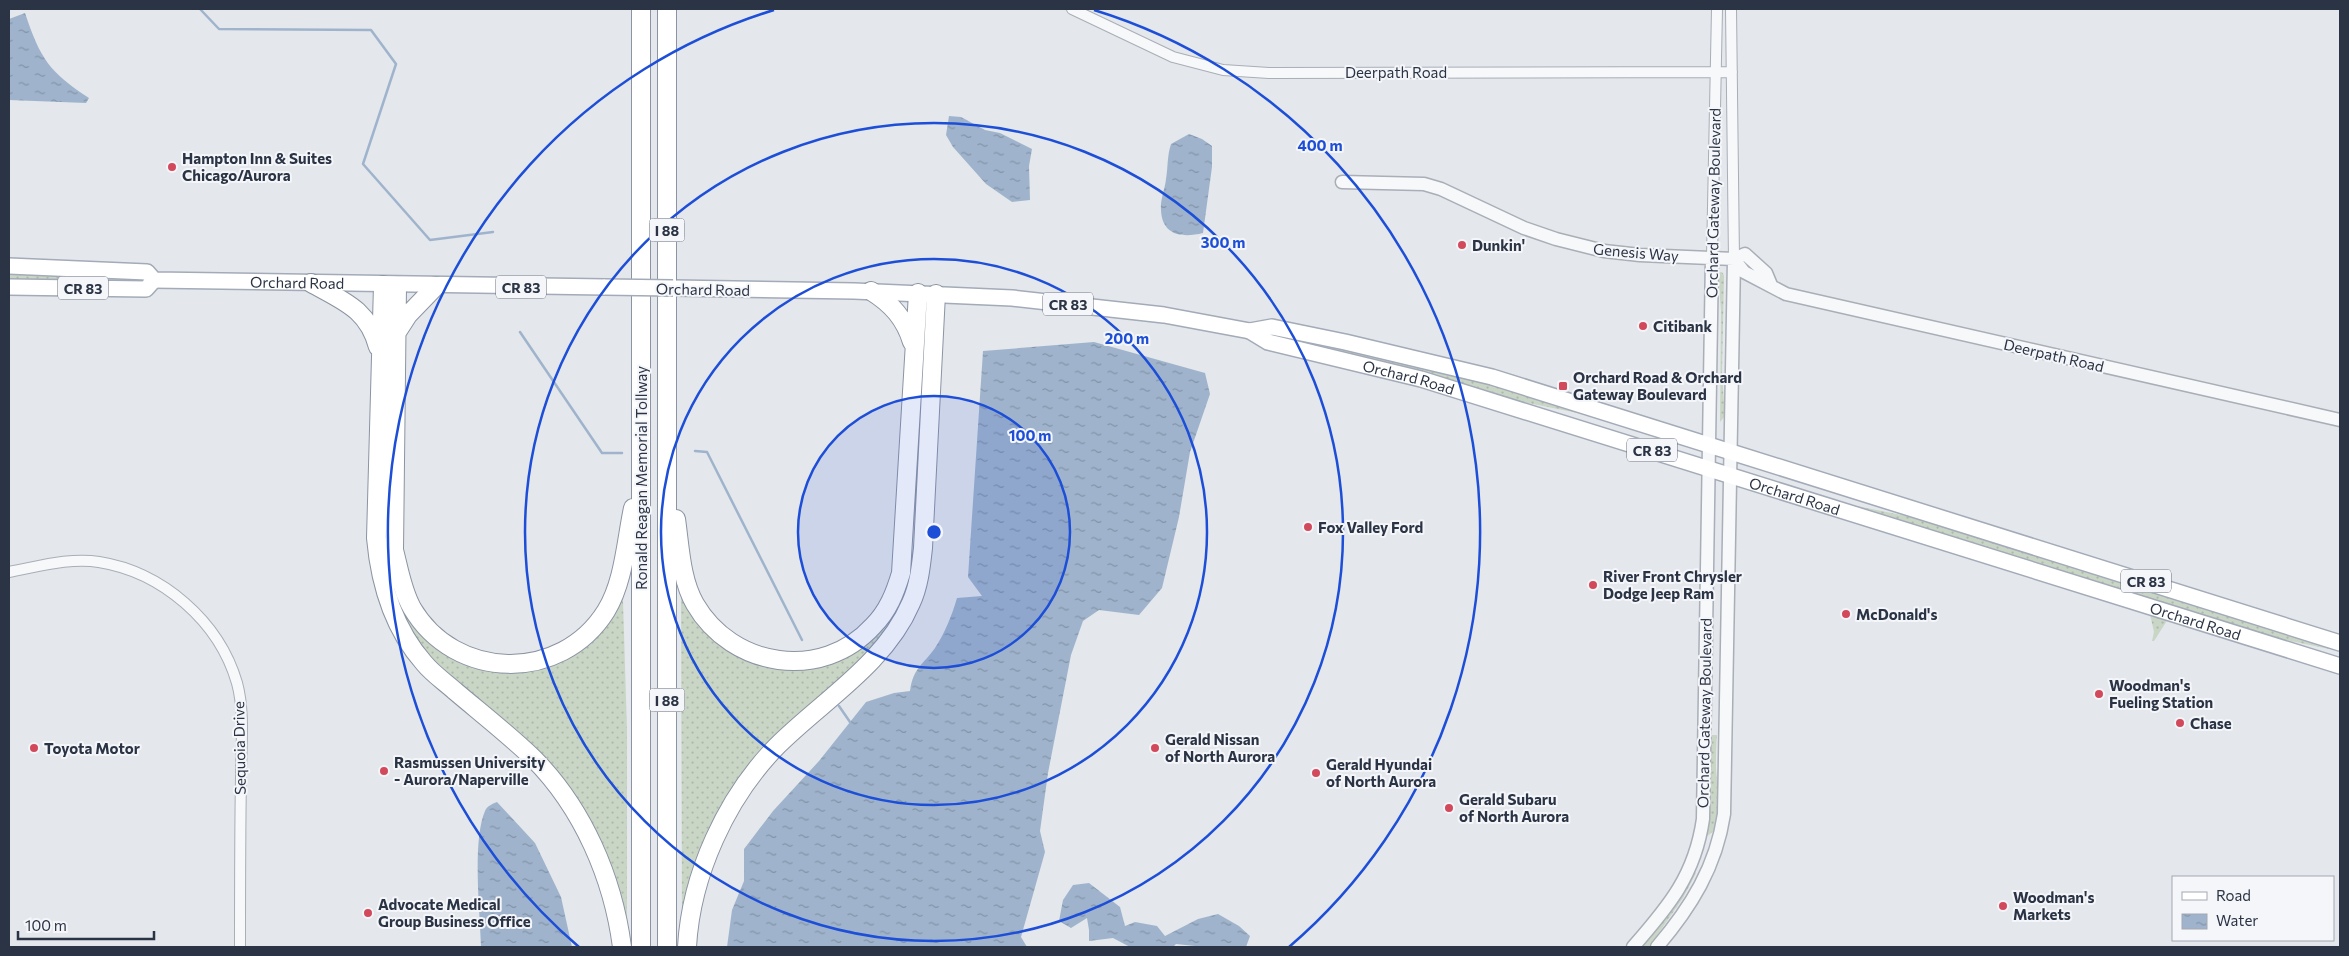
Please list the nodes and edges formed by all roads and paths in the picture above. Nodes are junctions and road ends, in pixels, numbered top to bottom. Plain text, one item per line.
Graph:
1 (641, 9) edge
2 (667, 9) edge
3 (1072, 9) edge
4 (1716, 9) edge
5 (1731, 9) edge
6 (1716, 72) junction
7 (1732, 72) junction
8 (1342, 182) dead end
9 (1712, 257) junction
10 (1734, 259) junction
11 (9, 266) edge
12 (154, 280) junction
13 (311, 283) junction
14 (390, 285) junction
15 (436, 286) junction
16 (9, 287) edge
17 (871, 291) junction
18 (918, 293) junction
19 (936, 294) junction
20 (1250, 330) junction
21 (397, 332) junction
22 (914, 349) junction
23 (380, 352) junction
24 (2340, 420) edge
25 (1708, 444) junction
26 (1731, 451) junction
27 (667, 452) junction
28 (640, 466) junction
29 (1708, 468) junction
30 (1731, 475) junction
31 (9, 572) edge
32 (2340, 643) edge
33 (2340, 666) edge
34 (240, 947) edge
35 (622, 947) edge
36 (641, 947) edge
37 (667, 947) edge
38 (687, 947) edge
39 (1634, 947) edge
40 (1657, 947) edge

1 - 28 highway, Ronald Reagan Memorial Tollway / I 88
2 - 27 highway, Ronald Reagan Memorial Tollway / I 88
3 - 6 street, Deerpath Road
4 - 6 street, Orchard Gateway Boulevard
5 - 7 street, Orchard Gateway Boulevard
6 - 7 street, Deerpath Road
6 - 9 street, Orchard Gateway Boulevard
7 - 10 street, Orchard Gateway Boulevard
8 - 9 street, Genesis Way
9 - 10 street, Genesis Way
9 - 25 street, Orchard Gateway Boulevard
10 - 24 street, Deerpath Road
10 - 26 street, Orchard Gateway Boulevard
11 - 12 main road, Orchard Road / CR 83
12 - 13 main road, Orchard Road / CR 83
12 - 16 main road, Orchard Road / CR 83
13 - 14 main road, Orchard Road / CR 83
13 - 23 highway
14 - 15 main road, Orchard Road / CR 83
14 - 21 highway
14 - 23 highway
15 - 17 main road, Orchard Road / CR 83, bridge
15 - 21 highway
17 - 18 main road, Orchard Road / CR 83
17 - 22 highway
18 - 19 main road, Orchard Road / CR 83
18 - 22 highway
19 - 20 main road, Orchard Road / CR 83
19 - 38 highway
20 - 25 main road, Orchard Road / CR 83
20 - 29 main road, Orchard Road / CR 83
21 - 28 highway
22 - 27 highway
23 - 35 highway
25 - 26 main road, Orchard Road / CR 83
25 - 29 street, Orchard Gateway Boulevard
26 - 30 street, Orchard Gateway Boulevard
26 - 32 main road, Orchard Road / CR 83
27 - 37 highway, Ronald Reagan Memorial Tollway / I 88
28 - 36 highway, Ronald Reagan Memorial Tollway / I 88
29 - 30 main road, Orchard Road / CR 83
29 - 39 street, Orchard Gateway Boulevard
30 - 33 main road, Orchard Road / CR 83
30 - 40 street, Orchard Gateway Boulevard
31 - 34 street, Sequoia Drive

